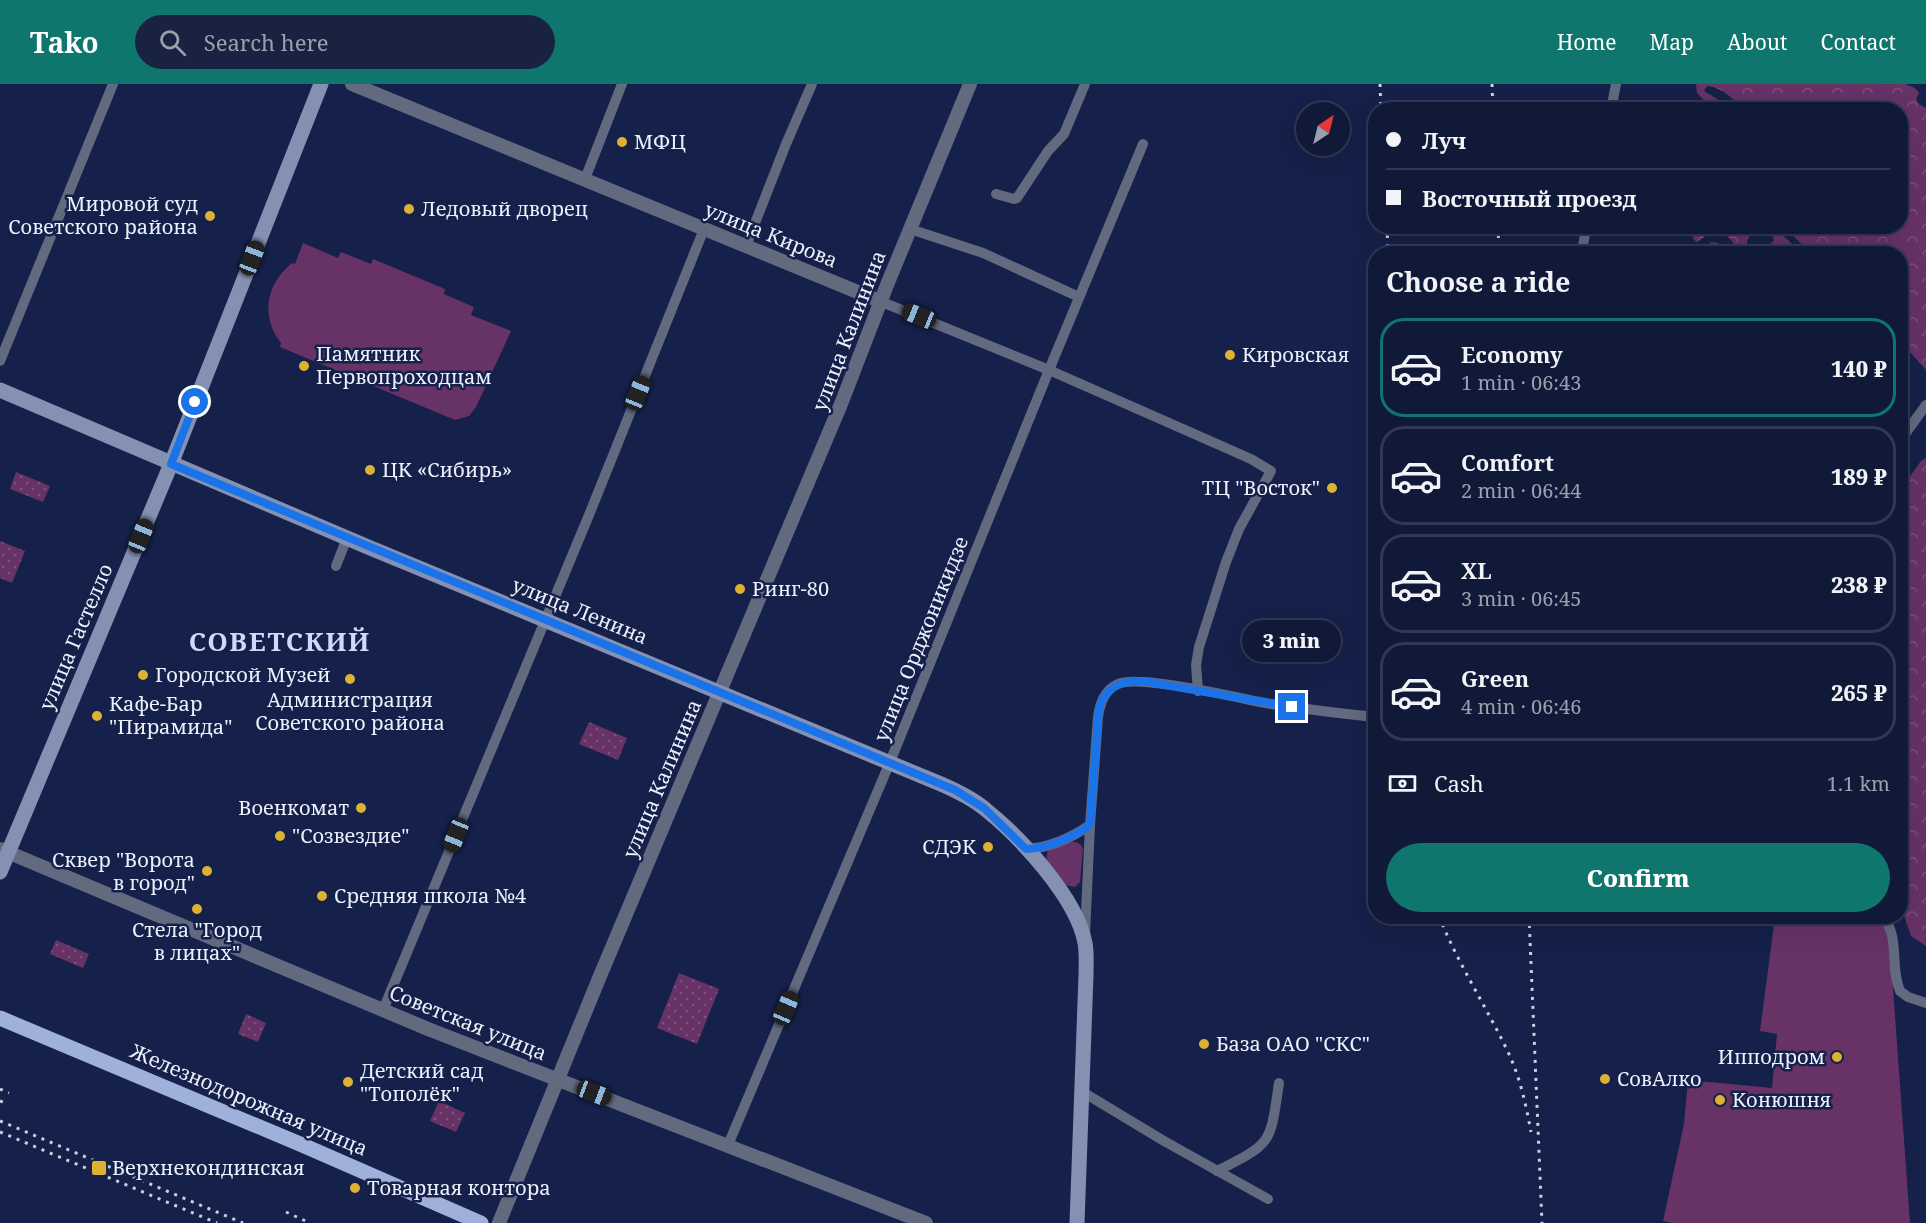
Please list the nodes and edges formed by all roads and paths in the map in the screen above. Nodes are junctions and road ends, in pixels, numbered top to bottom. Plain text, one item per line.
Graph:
1 (113, 84) edge
2 (321, 84) edge
3 (352, 84) edge
4 (622, 84) edge
5 (812, 84) edge
6 (970, 84) edge
7 (1085, 84) edge
8 (1616, 84) edge
9 (1613, 102) edge
10 (1143, 144) dead end
11 (585, 180) junction
12 (996, 194) dead end
13 (704, 229) junction
14 (910, 229) junction
15 (746, 246) junction
16 (1079, 297) junction
17 (882, 302) junction
18 (0, 361) edge
19 (1048, 370) junction
20 (0, 390) edge
21 (1926, 405) edge
22 (1908, 430) edge
23 (171, 464) junction
24 (347, 538) junction
25 (336, 566) dead end
26 (545, 620) junction
27 (1198, 691) junction
28 (721, 692) junction
29 (1368, 716) edge
30 (890, 762) junction
31 (1090, 825) junction
32 (1026, 849) junction
33 (4, 851) edge
34 (0, 872) edge
35 (1888, 924) edge
36 (1085, 943) junction
37 (1926, 1003) edge
38 (383, 1010) junction
39 (0, 1018) edge
40 (558, 1080) junction
41 (1279, 1083) dead end
42 (1081, 1091) junction
43 (728, 1145) junction
44 (1217, 1171) junction
45 (1268, 1199) dead end
46 (481, 1223) edge
47 (499, 1223) edge
48 (926, 1223) edge
49 (1077, 1223) edge

1 - 18 street
2 - 23 main road, улица Гастелло
3 - 11 street, улица Кирова
4 - 11 street
5 - 15 street
6 - 14 street, улица Калинина
7 - 12 street
8 - 9 street
10 - 16 street, улица Орджоникидзе
11 - 13 street, улица Кирова
13 - 15 street, улица Кирова
13 - 26 street
14 - 16 street
14 - 17 street, улица Калинина
15 - 17 street, улица Кирова
16 - 19 street, улица Орджоникидзе
17 - 19 street, улица Кирова
17 - 28 street, улица Калинина
19 - 27 street, улица Кирова
19 - 30 street, улица Орджоникидзе
20 - 23 main road, улица Ленина
21 - 22 street
23 - 24 main road, улица Ленина
23 - 33 main road, улица Гастелло
24 - 25 street
24 - 26 main road, улица Ленина
26 - 28 main road, улица Ленина
26 - 38 street
27 - 29 street
27 - 31 street
28 - 30 main road, улица Ленина
28 - 40 street, улица Калинина
30 - 32 main road, улица Ленина
30 - 43 street, улица Орджоникидзе
31 - 32 street
31 - 36 street
32 - 36 main road, улица Ленина
33 - 34 main road, улица Гастелло
33 - 38 street, Советская улица
35 - 37 street
36 - 42 main road, улица Ленина
38 - 40 street, Советская улица
39 - 46 main road, Железнодорожная улица
40 - 43 street, Советская улица
40 - 47 street, улица Калинина
41 - 44 street
42 - 44 street
42 - 49 main road, улица Ленина
43 - 48 street, Советская улица
44 - 45 street

